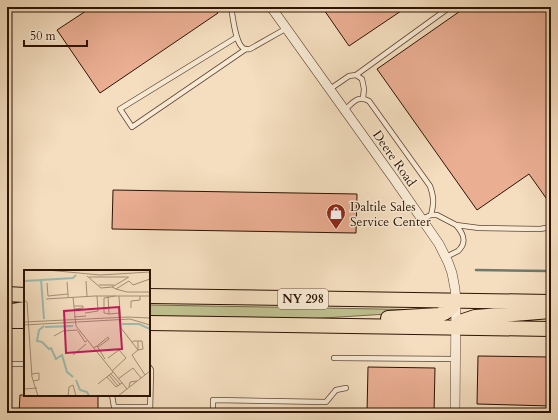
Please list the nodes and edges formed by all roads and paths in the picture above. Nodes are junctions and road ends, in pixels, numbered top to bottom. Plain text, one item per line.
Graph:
1 (231, 7) edge
2 (271, 7) edge
3 (450, 7) edge
4 (287, 28) junction
5 (237, 37) junction
6 (246, 50) junction
7 (356, 75) junction
8 (330, 88) junction
9 (363, 98) junction
10 (345, 110) junction
11 (431, 214) junction
12 (422, 219) junction
13 (456, 225) junction
14 (551, 227) edge
15 (446, 257) junction
16 (7, 294) edge
17 (24, 295) edge
18 (150, 296) edge
19 (456, 301) junction
20 (551, 302) edge
21 (24, 309) edge
22 (551, 311) edge
23 (7, 312) edge
24 (7, 321) edge
25 (24, 322) edge
26 (150, 323) edge
27 (316, 326) junction
28 (456, 328) junction
29 (551, 329) edge
30 (334, 358) dead end
31 (455, 359) junction
32 (7, 364) edge
33 (24, 364) edge
34 (150, 368) edge
35 (150, 383) edge
36 (346, 388) dead end
37 (112, 396) edge
38 (114, 406) junction
39 (150, 410) edge
40 (115, 413) edge
41 (213, 413) edge
42 (455, 413) edge

1 - 5 lane
2 - 4 street, Deere Road
3 - 7 lane
4 - 6 lane
4 - 8 street, Deere Road
5 - 6 lane
5 - 6 lane
7 - 8 lane
7 - 9 lane
8 - 10 street, Deere Road
9 - 10 lane
9 - 11 lane
10 - 12 street, Deere Road
11 - 12 lane
11 - 13 lane
12 - 15 street, Deere Road
13 - 14 lane
13 - 15 lane
15 - 19 street, Deere Road
16 - 17 main road
18 - 19 main road, NY 298
19 - 20 main road, NY 298
19 - 27 main road
19 - 28 street, Deere Road
21 - 23 main road
22 - 28 main road
24 - 25 main road
26 - 27 main road, NY 298
27 - 28 main road, NY 298
28 - 29 main road, NY 298
28 - 31 street, Deere Road
30 - 31 lane
31 - 42 street, Deere Road
32 - 33 lane
34 - 35 lane
35 - 39 lane
36 - 41 lane
37 - 38 lane
38 - 39 lane
38 - 40 lane

